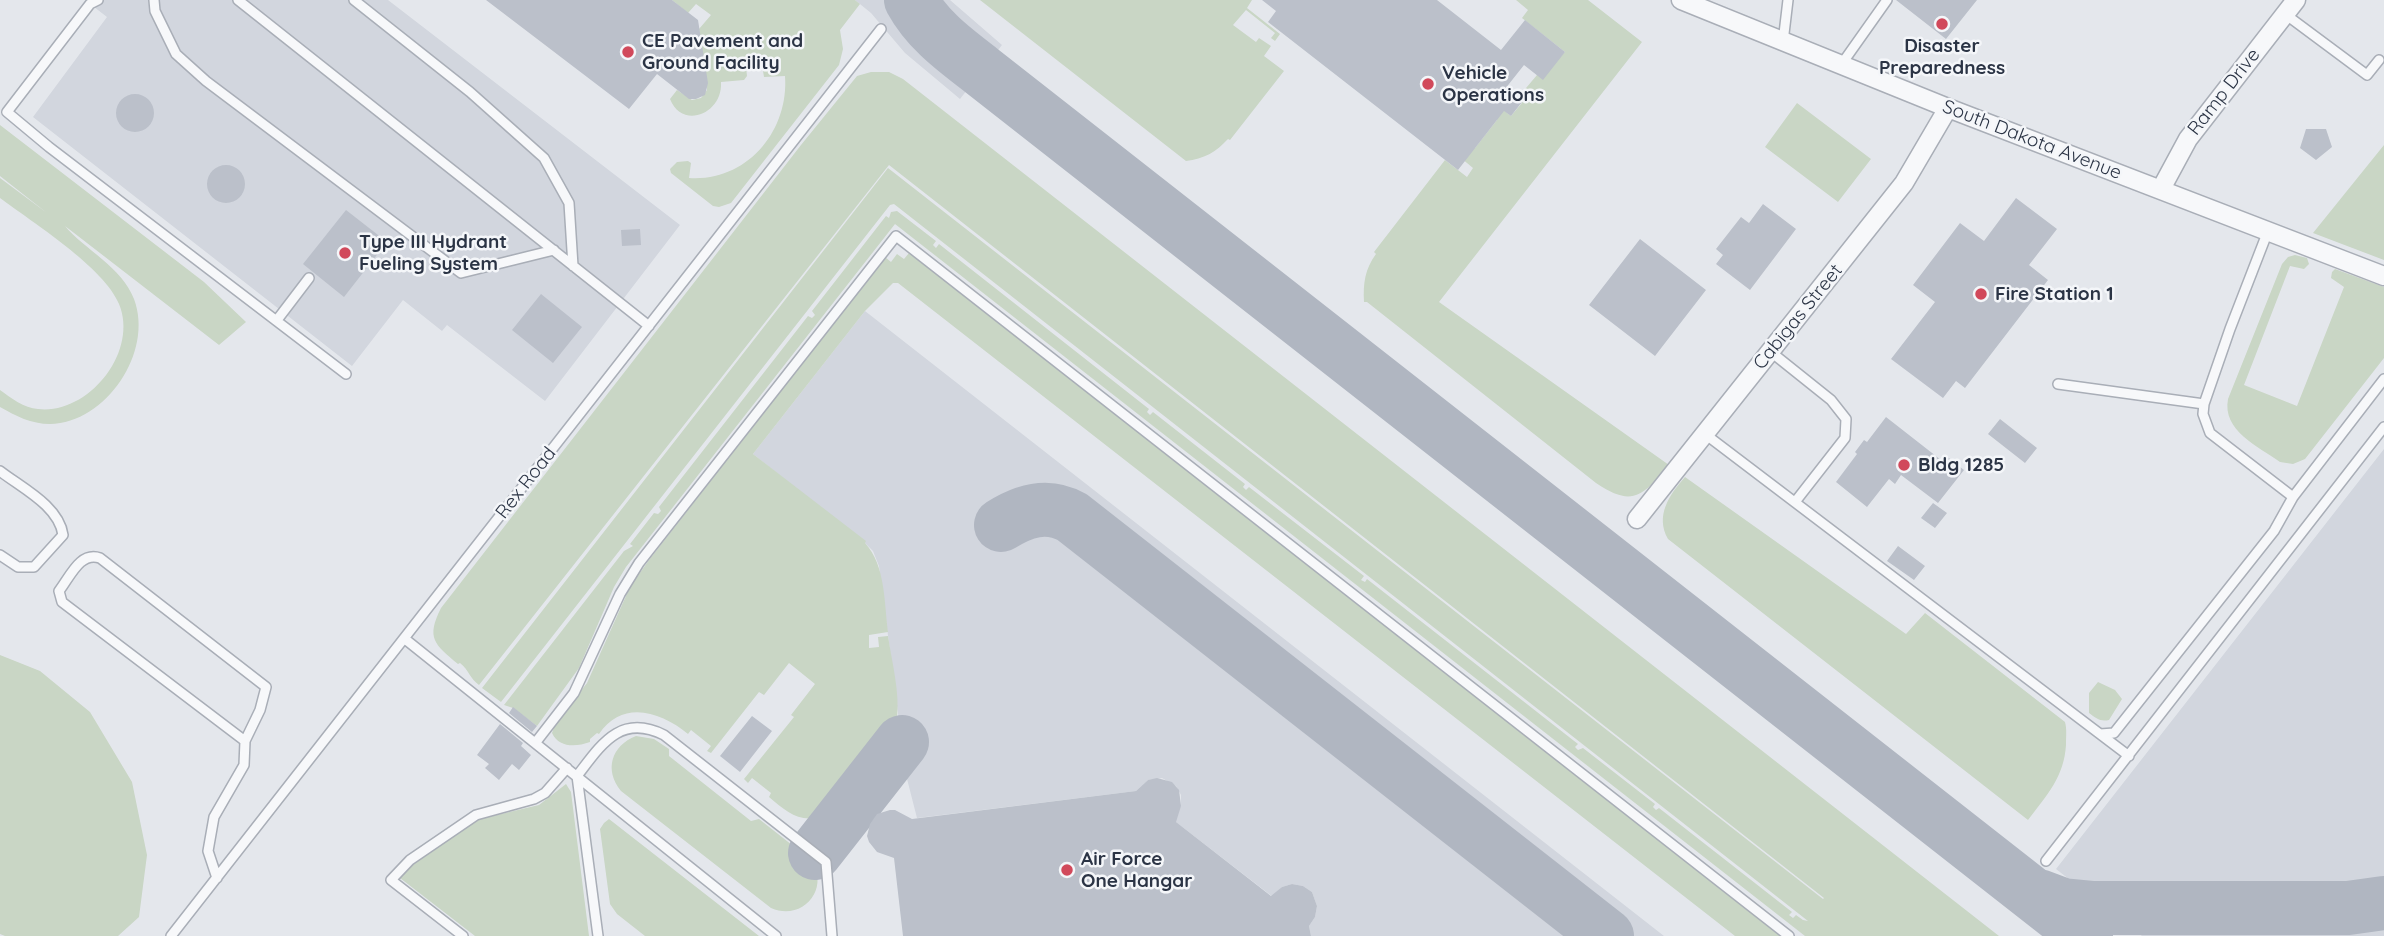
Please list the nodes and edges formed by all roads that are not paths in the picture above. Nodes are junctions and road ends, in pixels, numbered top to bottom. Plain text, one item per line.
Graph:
1 (98, 0) edge
2 (154, 0) edge
3 (238, 0) edge
4 (354, 0) edge
5 (1681, 0) edge
6 (1788, 0) edge
7 (1887, 0) edge
8 (2291, 7) edge
9 (881, 29) dead end
10 (1783, 42) junction
11 (2379, 60) dead end
12 (1841, 65) junction
13 (1948, 108) junction
14 (2161, 189) junction
15 (2268, 231) junction
16 (554, 250) junction
17 (573, 266) junction
18 (2384, 276) edge
19 (309, 278) dead end
20 (277, 320) junction
21 (649, 326) junction
22 (1770, 352) junction
23 (346, 374) dead end
24 (2384, 379) edge
25 (2058, 384) dead end
26 (2204, 404) junction
27 (2384, 427) edge
28 (1706, 434) junction
29 (0, 471) edge
30 (2293, 497) junction
31 (1795, 502) junction
32 (1637, 519) dead end
33 (0, 555) edge
34 (405, 639) junction
35 (2100, 734) junction
36 (245, 741) junction
37 (536, 742) junction
38 (2129, 755) junction
39 (567, 768) junction
40 (577, 776) junction
41 (2046, 861) dead end
42 (217, 878) junction
43 (171, 936) edge
44 (463, 936) edge
45 (598, 936) edge
46 (776, 936) edge
47 (832, 936) edge
48 (1789, 936) edge

1 - 20 lane
2 - 16 lane
3 - 16 lane
4 - 17 lane
5 - 10 street, South Dakota Avenue
6 - 10 lane
7 - 12 lane
8 - 11 lane
8 - 14 street, Ramp Drive
9 - 21 lane, Rex Road
10 - 12 street, South Dakota Avenue
12 - 13 street, South Dakota Avenue
13 - 14 street, South Dakota Avenue
13 - 22 street, Cabigas Street
14 - 15 street, South Dakota Avenue
15 - 18 street, South Dakota Avenue
15 - 26 lane
16 - 17 lane
17 - 21 lane
19 - 20 lane
20 - 23 lane
21 - 34 lane, Rex Road
22 - 28 street, Cabigas Street
22 - 31 lane
24 - 30 lane
25 - 26 lane
26 - 30 lane
27 - 38 lane
28 - 31 lane
28 - 32 street, Cabigas Street
29 - 33 lane
30 - 35 lane
31 - 35 lane
34 - 37 lane
34 - 42 lane, Rex Road
35 - 38 lane
36 - 36 lane
36 - 42 lane
37 - 39 lane
37 - 48 lane
38 - 41 lane
39 - 40 lane
39 - 44 lane
40 - 45 lane
40 - 46 lane
40 - 47 lane
42 - 43 lane, Rex Road

